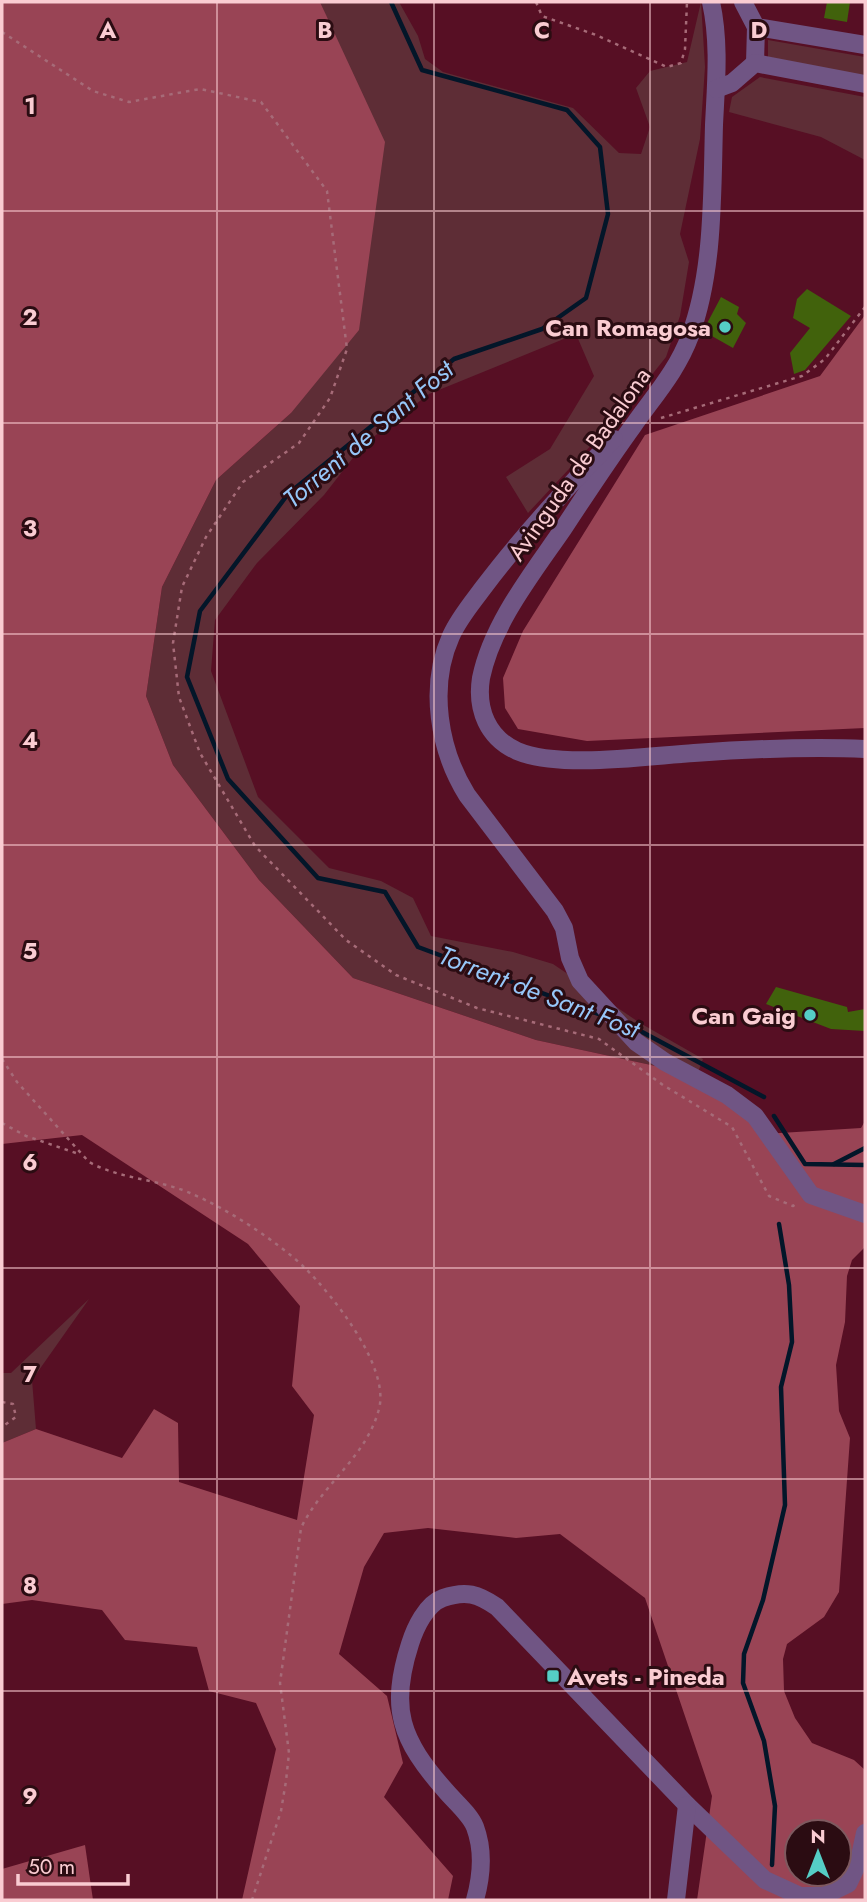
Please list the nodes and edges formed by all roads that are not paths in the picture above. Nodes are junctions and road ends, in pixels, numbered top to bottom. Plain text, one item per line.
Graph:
1 (711, 2) edge
2 (745, 5) edge
3 (756, 27) junction
4 (865, 45) edge
5 (755, 63) junction
6 (865, 84) edge
7 (716, 89) junction
8 (634, 425) junction
9 (865, 749) edge
10 (865, 1214) edge
11 (687, 1805) junction
12 (865, 1833) edge
13 (475, 1900) edge
14 (676, 1900) edge

1 - 2 street
1 - 7 street, Avinguda de Badalona
2 - 3 street
3 - 4 street
3 - 5 street
5 - 6 street
5 - 7 street
7 - 8 street, Avinguda de Badalona
8 - 9 street, Avinguda de Badalona
8 - 10 street
11 - 12 street
11 - 13 street
11 - 14 street

